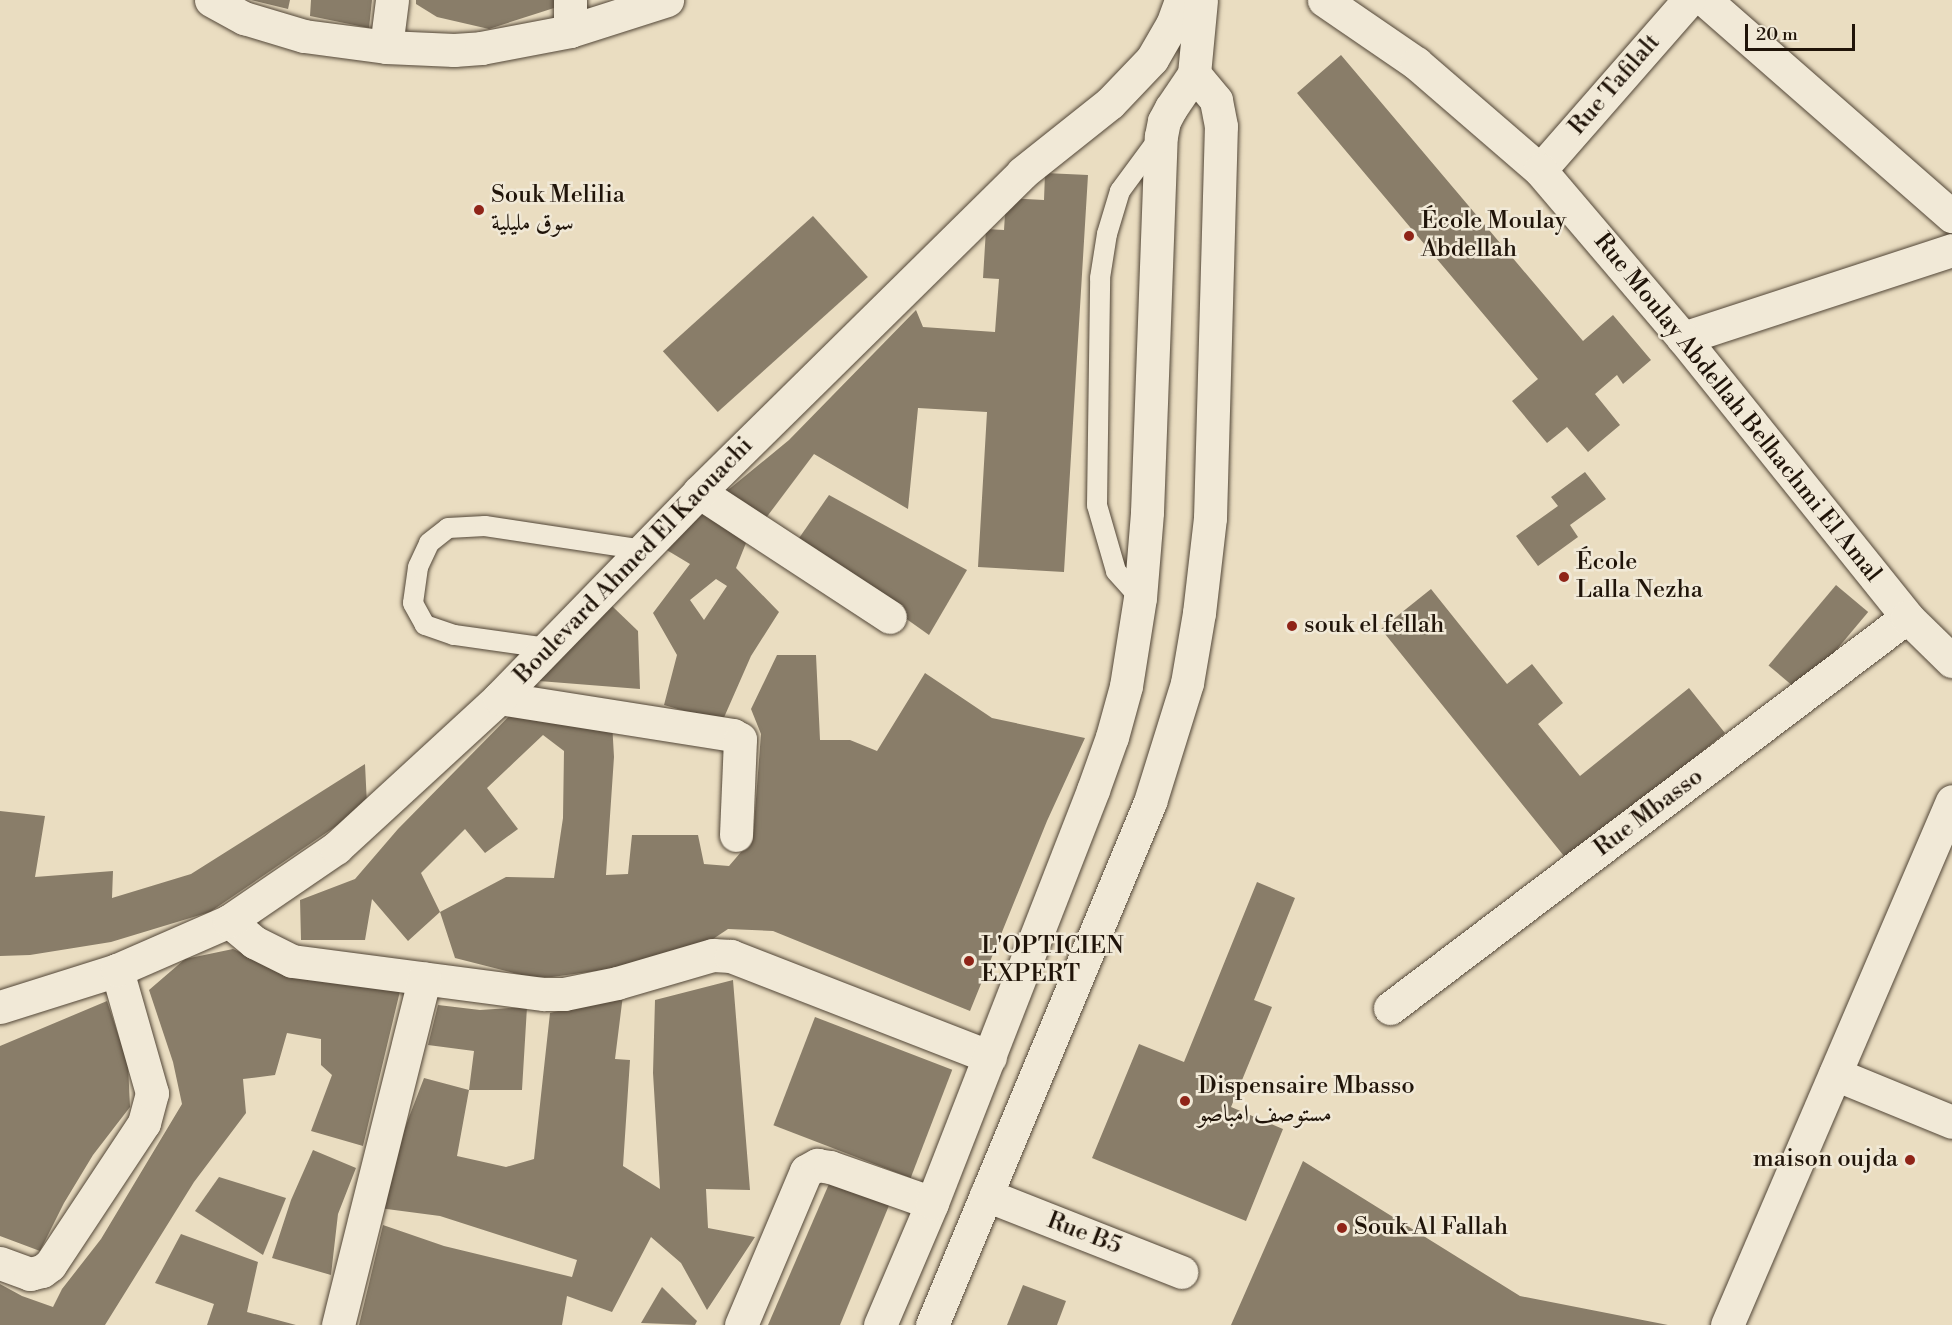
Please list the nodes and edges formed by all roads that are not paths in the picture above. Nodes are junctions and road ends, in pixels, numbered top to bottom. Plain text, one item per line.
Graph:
1 (210, 0) edge
2 (392, 0) edge
3 (667, 0) edge
4 (1181, 0) edge
5 (1201, 0) edge
6 (1324, 0) edge
7 (1689, 0) edge
8 (1705, 0) edge
9 (570, 15) edge
10 (386, 47) junction
11 (1194, 74) junction
12 (1161, 136) junction
13 (1540, 170) junction
14 (1952, 216) edge
15 (1952, 250) edge
16 (1683, 338) junction
17 (699, 492) junction
18 (643, 550) junction
19 (1140, 598) junction
20 (890, 617) dead end
21 (1907, 617) junction
22 (548, 648) junction
23 (1952, 661) edge
24 (499, 698) junction
25 (1952, 801) edge
26 (736, 835) dead end
27 (229, 921) junction
28 (117, 970) junction
29 (424, 979) junction
30 (0, 1007) edge
31 (1390, 1008) dead end
32 (990, 1057) junction
33 (1835, 1074) junction
34 (1952, 1122) edge
35 (986, 1195) junction
36 (932, 1203) junction
37 (0, 1263) edge
38 (1181, 1272) dead end
39 (338, 1325) edge
40 (741, 1325) edge
41 (880, 1325) edge
42 (932, 1325) edge
43 (1727, 1325) edge

1 - 10 street
2 - 10 street
3 - 9 street
4 - 17 street, Boulevard Ahmed El Kaouachi
5 - 11 street
6 - 13 street, Rue Moulay Abdellah Belhachmi El Amal
7 - 13 street, Rue Tafilalt
8 - 14 street
9 - 10 street
11 - 12 street
11 - 35 street
12 - 19 street
12 - 19 lane
13 - 16 street, Rue Moulay Abdellah Belhachmi El Amal
15 - 16 street
16 - 21 street, Rue Moulay Abdellah Belhachmi El Amal
17 - 18 street, Boulevard Ahmed El Kaouachi
17 - 20 street
18 - 22 street, Boulevard Ahmed El Kaouachi
18 - 22 lane
19 - 32 street
21 - 23 street, Rue Moulay Abdellah Belhachmi El Amal
21 - 31 street, Rue Mbasso
22 - 24 street, Boulevard Ahmed El Kaouachi
24 - 26 street
24 - 27 street, Boulevard Ahmed El Kaouachi
25 - 33 street
27 - 28 street, Boulevard Ahmed El Kaouachi
27 - 29 street
28 - 30 street, Boulevard Ahmed El Kaouachi
28 - 37 street
29 - 32 street
29 - 39 street
32 - 36 street
33 - 34 street
33 - 43 street
35 - 38 street, Rue B5
35 - 42 street
36 - 40 street
36 - 41 street

